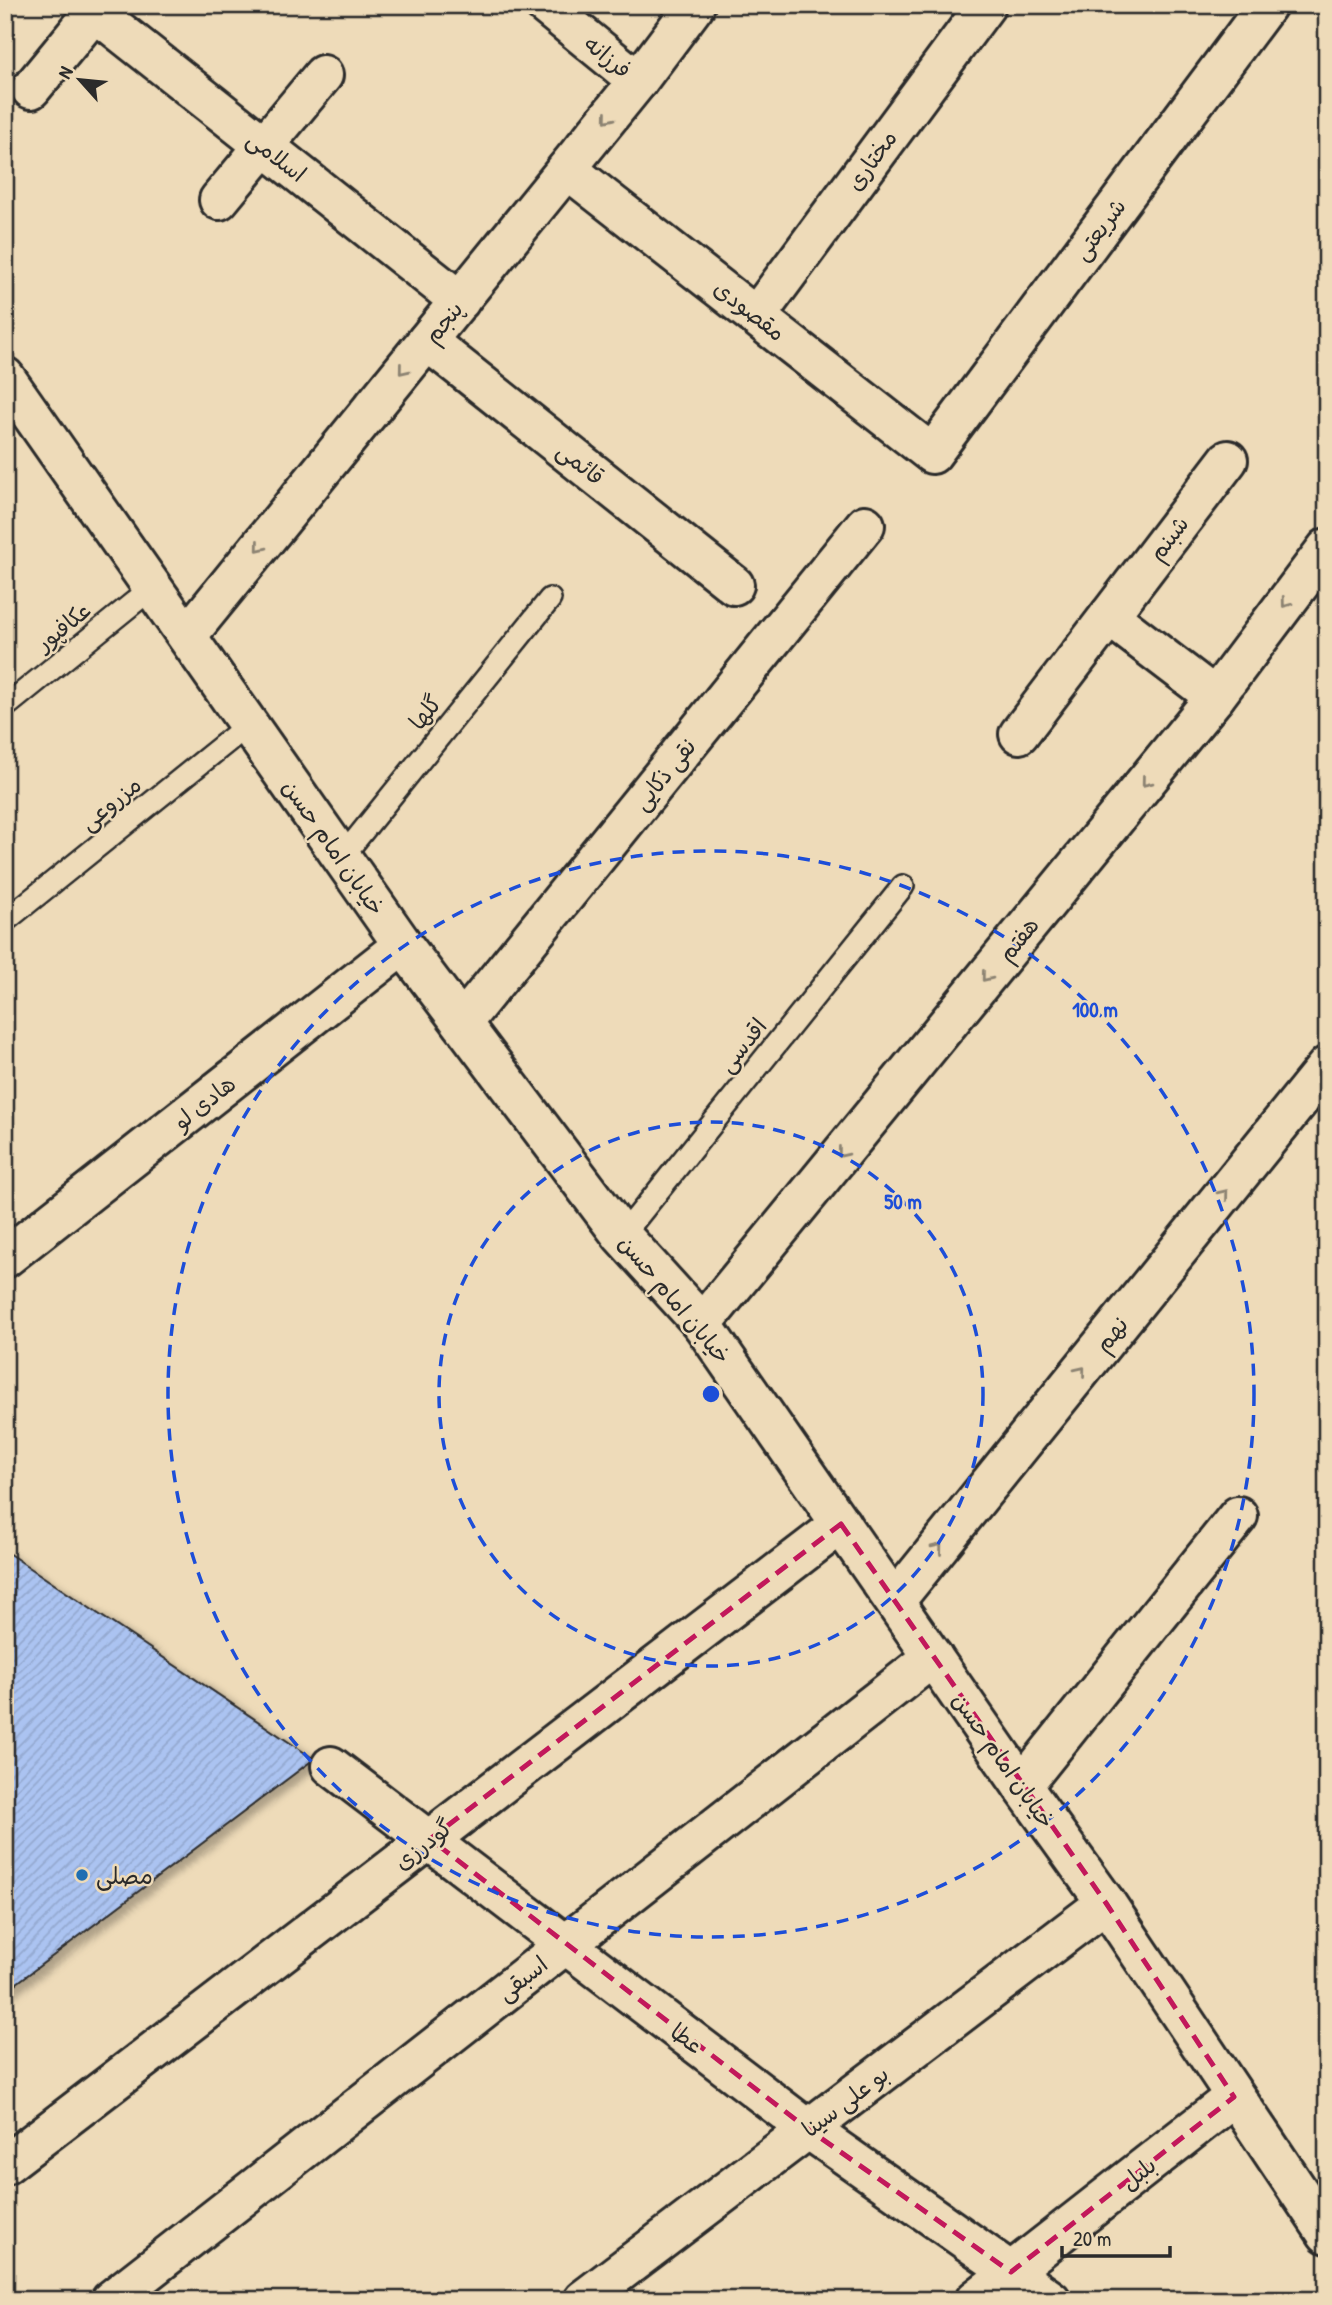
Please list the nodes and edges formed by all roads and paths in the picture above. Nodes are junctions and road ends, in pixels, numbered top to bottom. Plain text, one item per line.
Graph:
1 (545, 5) edge
2 (695, 5) edge
3 (986, 5) edge
4 (1267, 5) edge
5 (97, 8) edge
6 (323, 75) dead end
7 (638, 81) junction
8 (31, 89) dead end
9 (265, 146) junction
10 (567, 169) junction
11 (219, 200) dead end
12 (460, 301) junction
13 (757, 315) junction
14 (427, 341) junction
15 (5, 377) edge
16 (932, 454) joint
17 (1228, 460) dead end
18 (865, 525) dead end
19 (1327, 548) edge
20 (734, 585) dead end
21 (153, 587) junction
22 (550, 599) dead end
23 (1109, 616) junction
24 (187, 636) junction
25 (1215, 697) junction
26 (5, 707) edge
27 (248, 725) junction
28 (1019, 734) dead end
29 (342, 858) junction
30 (903, 886) dead end
31 (5, 921) edge
32 (403, 945) junction
33 (463, 1023) junction
34 (1327, 1066) edge
35 (622, 1236) junction
36 (5, 1258) edge
37 (702, 1324) junction
38 (1238, 1516) dead end
39 (841, 1524) junction
40 (895, 1601) junction
41 (933, 1657) junction
42 (331, 1766) dead end
43 (1021, 1786) junction
44 (430, 1839) junction
45 (1106, 1903) junction
46 (564, 1945) junction
47 (1234, 2097) junction
48 (808, 2129) junction
49 (5, 2165) edge
50 (1327, 2234) edge
51 (1012, 2272) junction
52 (111, 2300) edge
53 (583, 2300) edge
54 (975, 2300) edge
55 (1051, 2300) edge

1 - 7 street, فرزانه
2 - 7 street, پنجم
3 - 13 street, مختاری
4 - 16 street, شریعتی
5 - 8 street
5 - 9 street, اسلامی
6 - 9 street
7 -> 10 street, پنجم
9 - 11 street
9 - 12 street, اسلامی
10 - 12 street, پنجم
10 - 13 street, مقصودی
12 - 14 street, پنجم
13 - 16 street, مقصودی
14 - 20 street, قائمی
14 -> 24 street, پنجم
15 - 21 street, خیابان امام حسن
17 - 23 street, شبنم
18 - 33 street, نقی ذکایی
19 -> 25 street, هفتم
21 - 24 street, خیابان امام حسن
21 - 26 lane, عکافپور
22 - 29 lane, گلها
23 - 25 street
23 - 28 street, شبنم
24 - 27 street, خیابان امام حسن
25 -> 37 street, هفتم
27 - 29 street, خیابان امام حسن
27 - 31 lane, مزروعی
29 - 32 street, خیابان امام حسن
30 - 35 lane, اقدسی
32 - 33 street, خیابان امام حسن
32 - 36 street, هادی لو
33 - 35 street, خیابان امام حسن
40 -> 34 street, نهم
35 - 37 street, خیابان امام حسن
37 - 39 street, خیابان امام حسن
38 - 43 street
39 - 40 street, خیابان امام حسن
39 - 44 street, گودرزی
40 - 41 street, خیابان امام حسن
41 - 43 street, خیابان امام حسن
41 - 46 street, اسبقی
42 - 44 street, عطا
43 - 45 street, خیابان امام حسن
44 - 46 street, عطا
44 - 49 street, گودرزی
45 - 47 street, خیابان امام حسن
45 - 48 street, بو علی سینا
46 - 48 street, عطا
46 - 52 street, اسبقی
47 - 50 street, خیابان امام حسن
47 - 51 street, بلبل
48 - 51 street, عطا
48 - 53 street, بو علی سینا
51 - 54 street, بلبل
51 - 55 street, عطا

